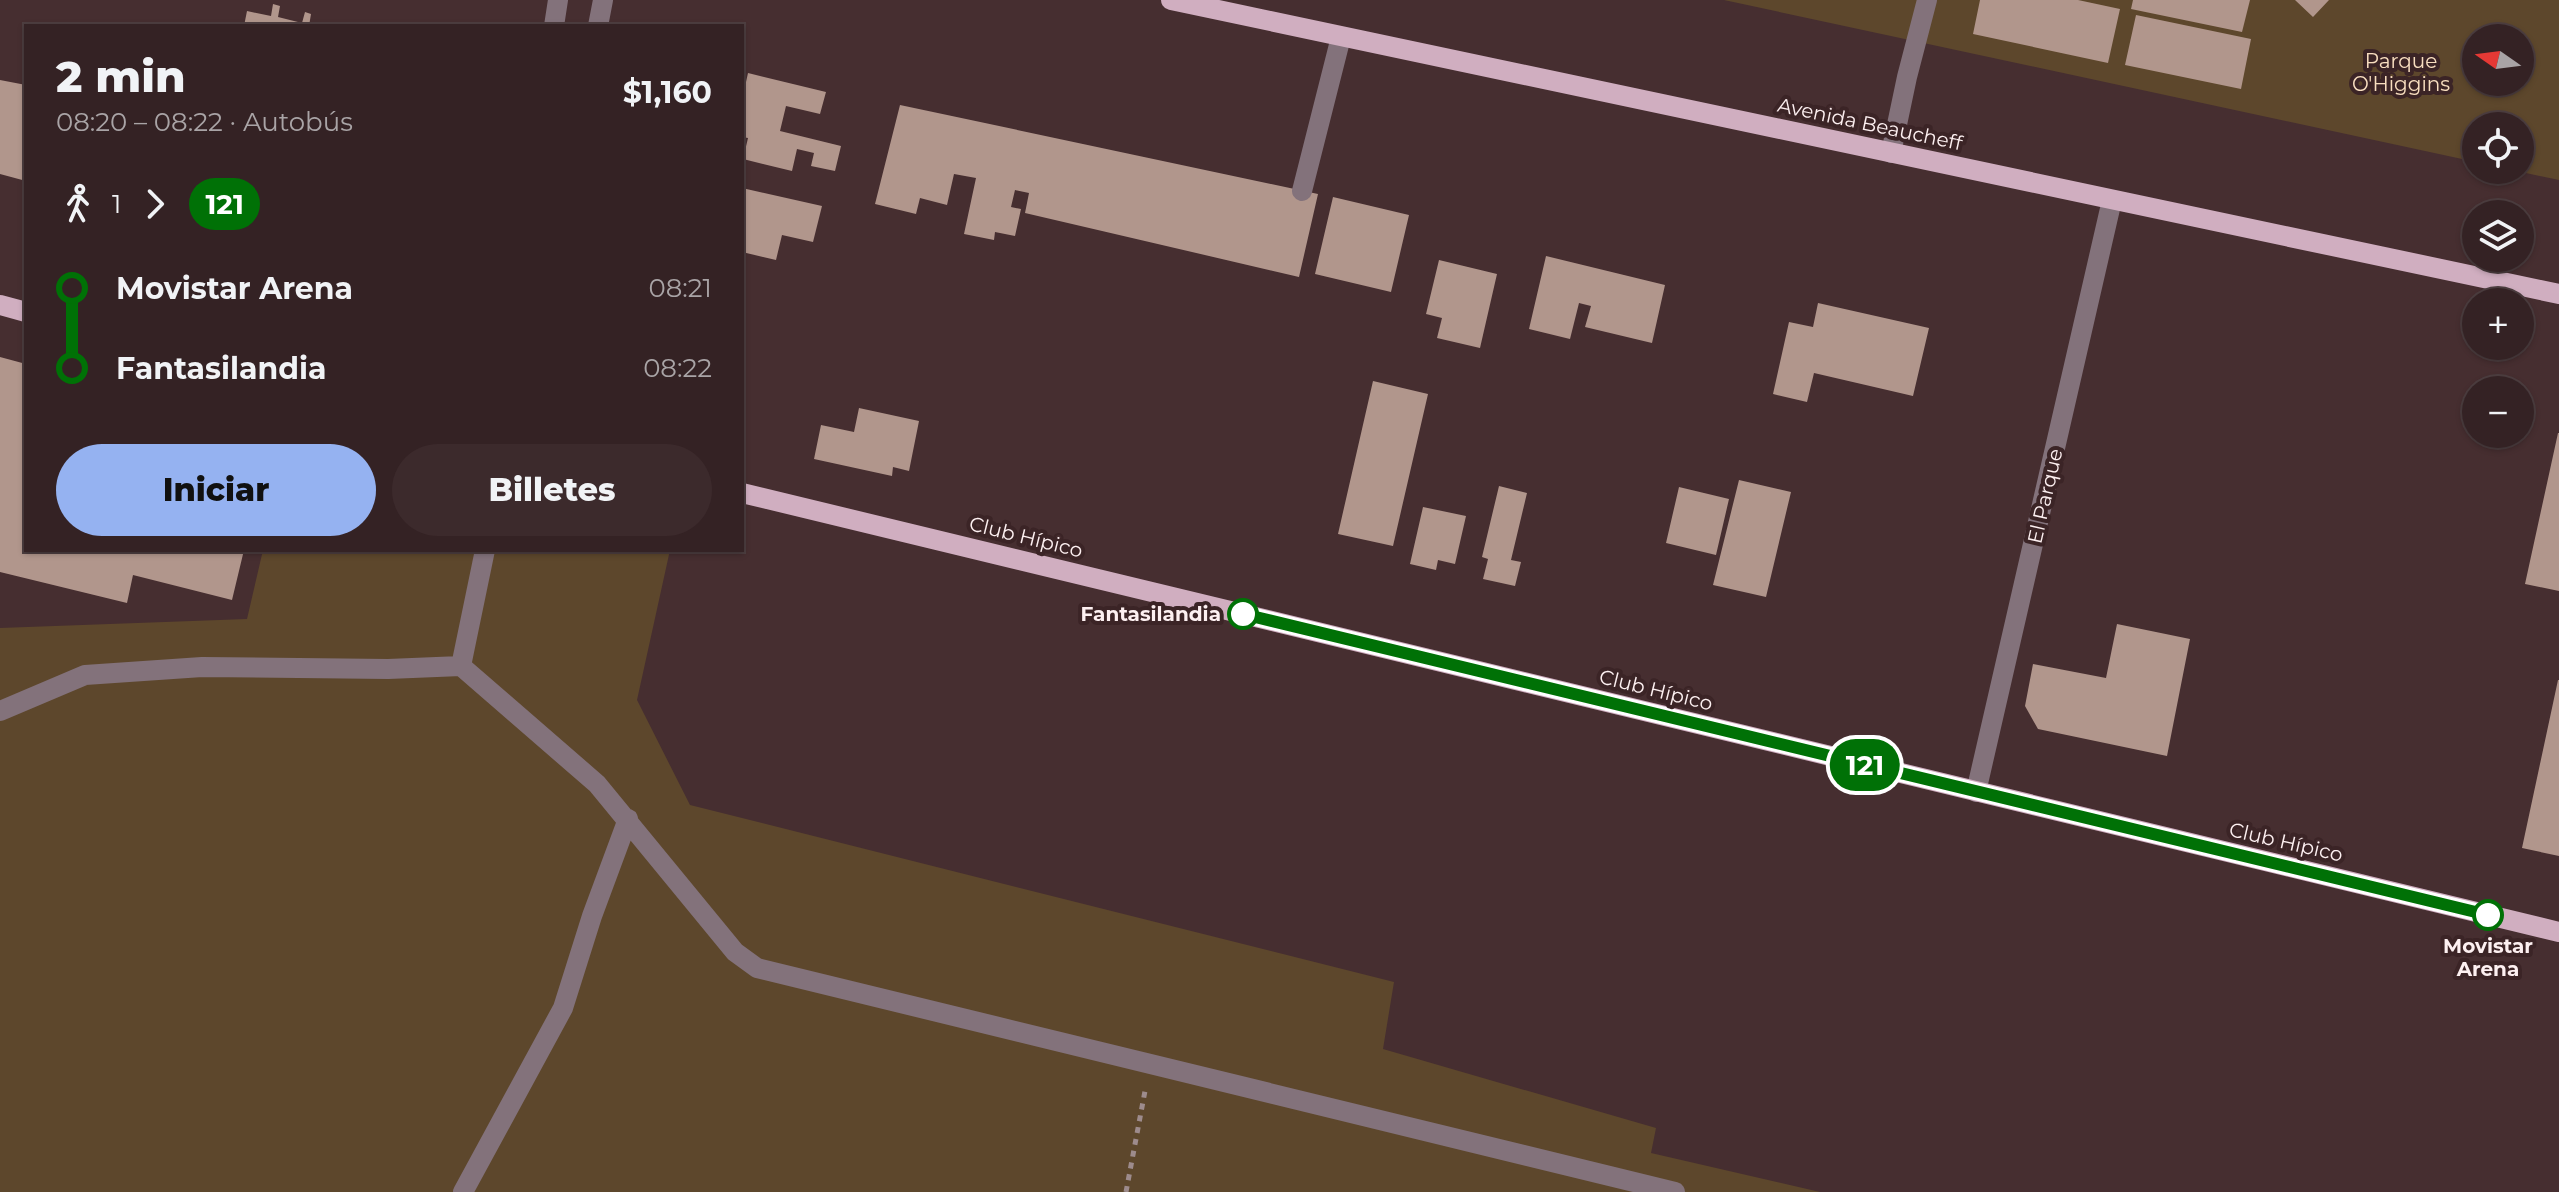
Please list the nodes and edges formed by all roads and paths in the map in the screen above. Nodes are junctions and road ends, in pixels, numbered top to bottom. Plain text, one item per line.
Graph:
1 (558, 0) edge
2 (603, 0) edge
3 (1171, 0) edge
4 (1927, 0) edge
5 (554, 24) edge
6 (598, 24) edge
7 (1341, 37) junction
8 (1891, 153) junction
9 (1302, 191) dead end
10 (2112, 200) junction
11 (2559, 294) edge
12 (0, 305) edge
13 (24, 311) edge
14 (744, 493) edge
15 (485, 552) edge
16 (461, 666) junction
17 (0, 711) edge
18 (1976, 792) junction
19 (628, 819) junction
20 (2559, 932) edge
21 (1151, 1064) junction
22 (463, 1192) edge
23 (1126, 1192) edge
24 (1675, 1192) edge

1 - 5 street
2 - 6 street
3 - 7 main road, Avenida Beaucheff
4 - 8 street
7 - 8 main road, Avenida Beaucheff
7 - 9 street
8 - 10 main road, Avenida Beaucheff
10 - 11 main road, Avenida Beaucheff
10 - 18 street, El Parque
12 - 13 main road
14 - 18 main road, Club Hípico
15 - 16 street
16 - 17 street
16 - 19 street
18 - 20 main road, Club Hípico
19 - 21 street
19 - 22 street
21 - 23 path
21 - 24 street

